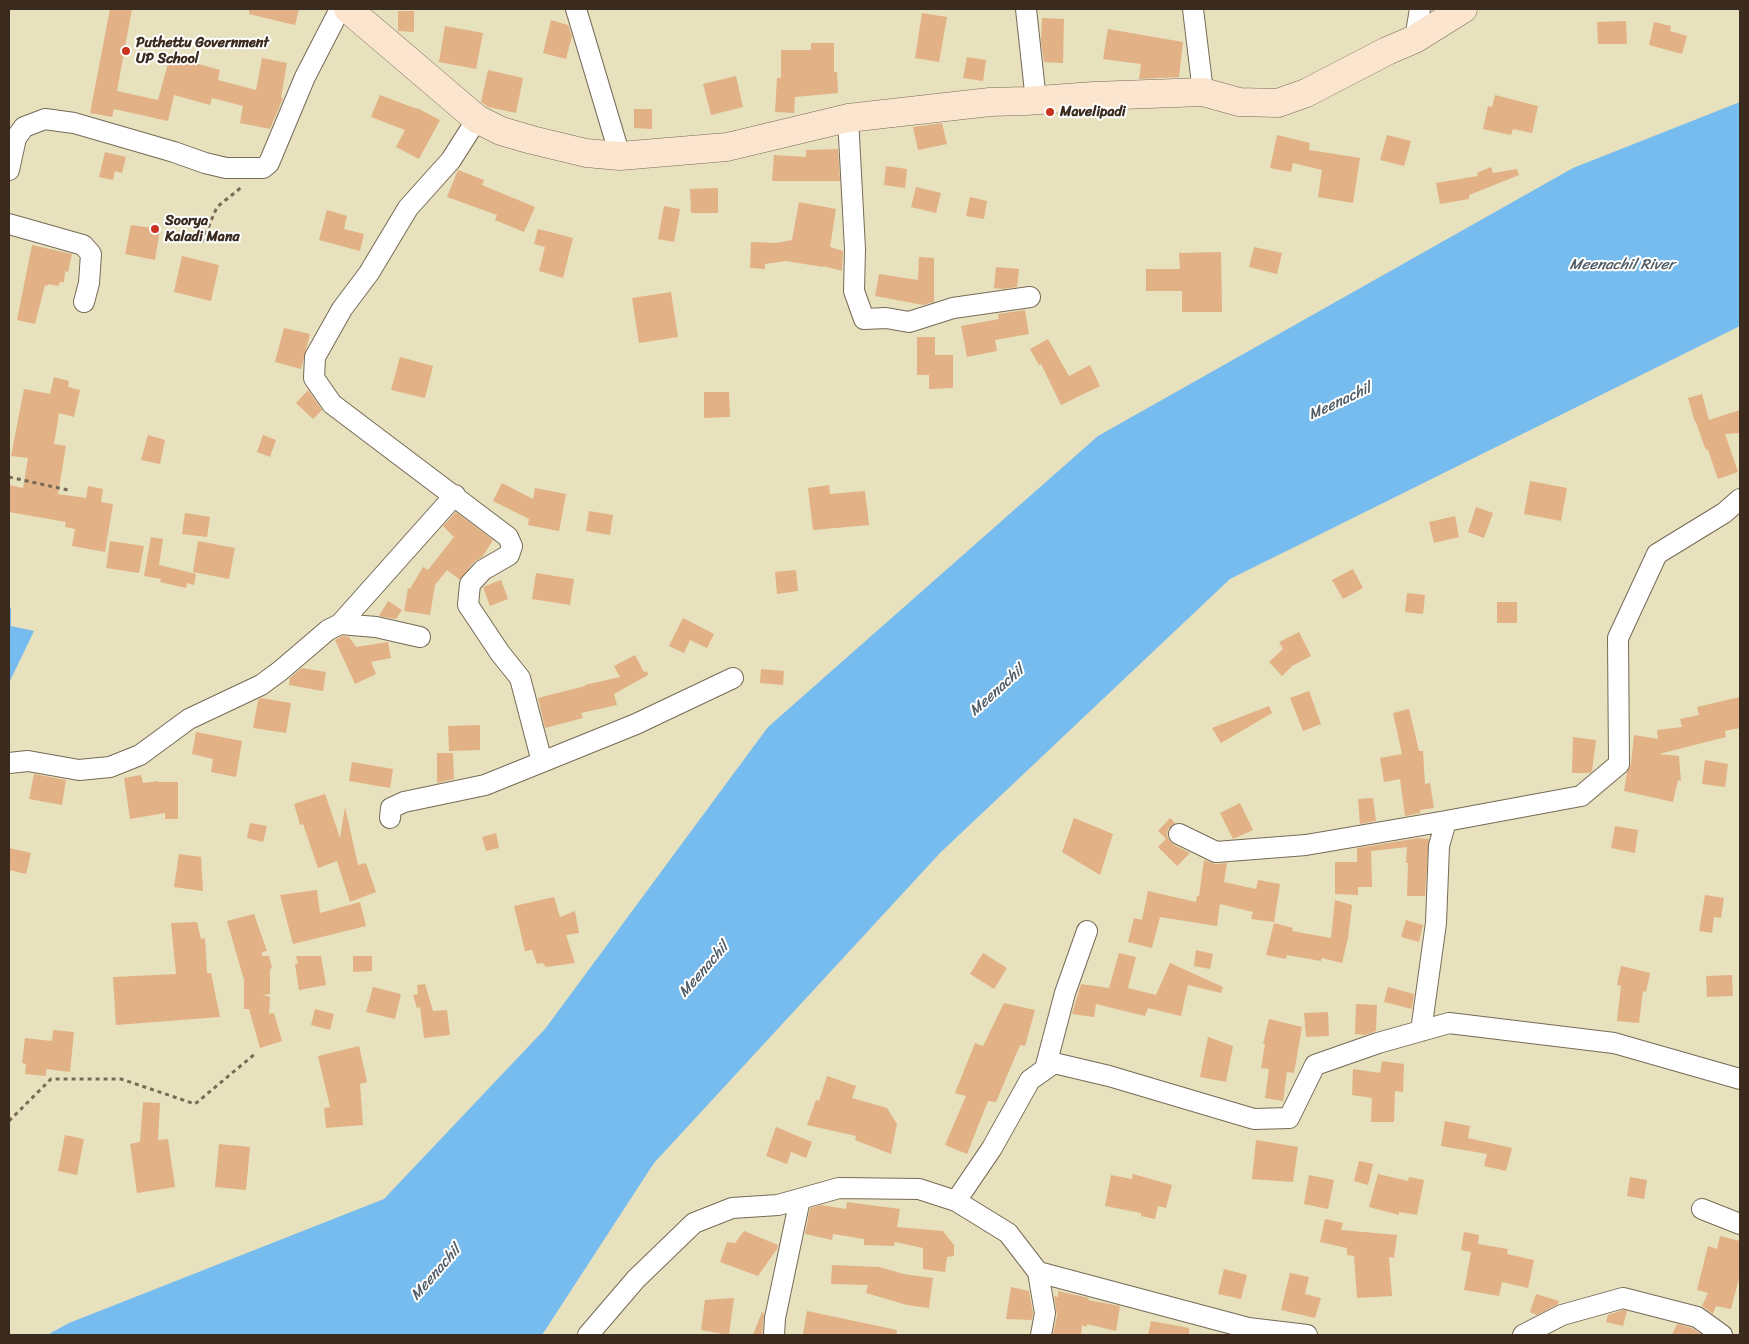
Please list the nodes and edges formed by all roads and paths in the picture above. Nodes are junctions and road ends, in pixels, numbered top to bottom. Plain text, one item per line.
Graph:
1 (340, 9) edge
2 (348, 9) edge
3 (576, 9) edge
4 (1026, 9) edge
5 (1193, 9) edge
6 (1420, 9) edge
7 (1464, 9) edge
8 (1415, 40) junction
9 (1203, 92) junction
10 (1036, 101) junction
11 (848, 118) junction
12 (477, 119) junction
13 (620, 156) junction
14 (251, 169) junction
15 (9, 170) edge
16 (9, 224) edge
17 (202, 242) dead end
18 (1030, 297) dead end
19 (84, 302) dead end
20 (9, 476) edge
21 (68, 490) dead end
22 (455, 495) junction
23 (1740, 499) edge
24 (340, 624) junction
25 (420, 637) dead end
26 (733, 678) dead end
27 (542, 762) junction
28 (9, 764) edge
29 (390, 818) dead end
30 (1446, 821) junction
31 (1179, 834) dead end
32 (1087, 931) dead end
33 (1420, 1031) junction
34 (256, 1053) dead end
35 (1046, 1069) junction
36 (1740, 1079) edge
37 (9, 1121) edge
38 (800, 1199) junction
39 (956, 1201) junction
40 (1702, 1209) dead end
41 (1740, 1224) edge
42 (1038, 1272) junction
43 (588, 1335) edge
44 (774, 1335) edge
45 (1041, 1335) edge
46 (1307, 1335) edge
47 (1524, 1335) edge
48 (1722, 1335) edge

1 - 14 street
2 - 12 main road
3 - 13 street
4 - 10 street
5 - 9 street
6 - 8 street
7 - 8 main road
8 - 9 main road
9 - 10 main road
10 - 11 main road
11 - 13 main road
11 - 18 street
12 - 13 main road
12 - 22 street
14 - 15 street
14 - 17 path
16 - 19 street
20 - 21 path
22 - 24 street
22 - 27 street
23 - 30 street
24 - 25 street
24 - 28 street
26 - 27 street
27 - 29 street
30 - 31 street
30 - 33 street
32 - 35 street
33 - 35 street
33 - 36 street
34 - 37 path
35 - 39 street
38 - 39 street
38 - 43 street
38 - 44 street
39 - 42 street
40 - 41 street
42 - 45 street
42 - 46 street
47 - 48 street

